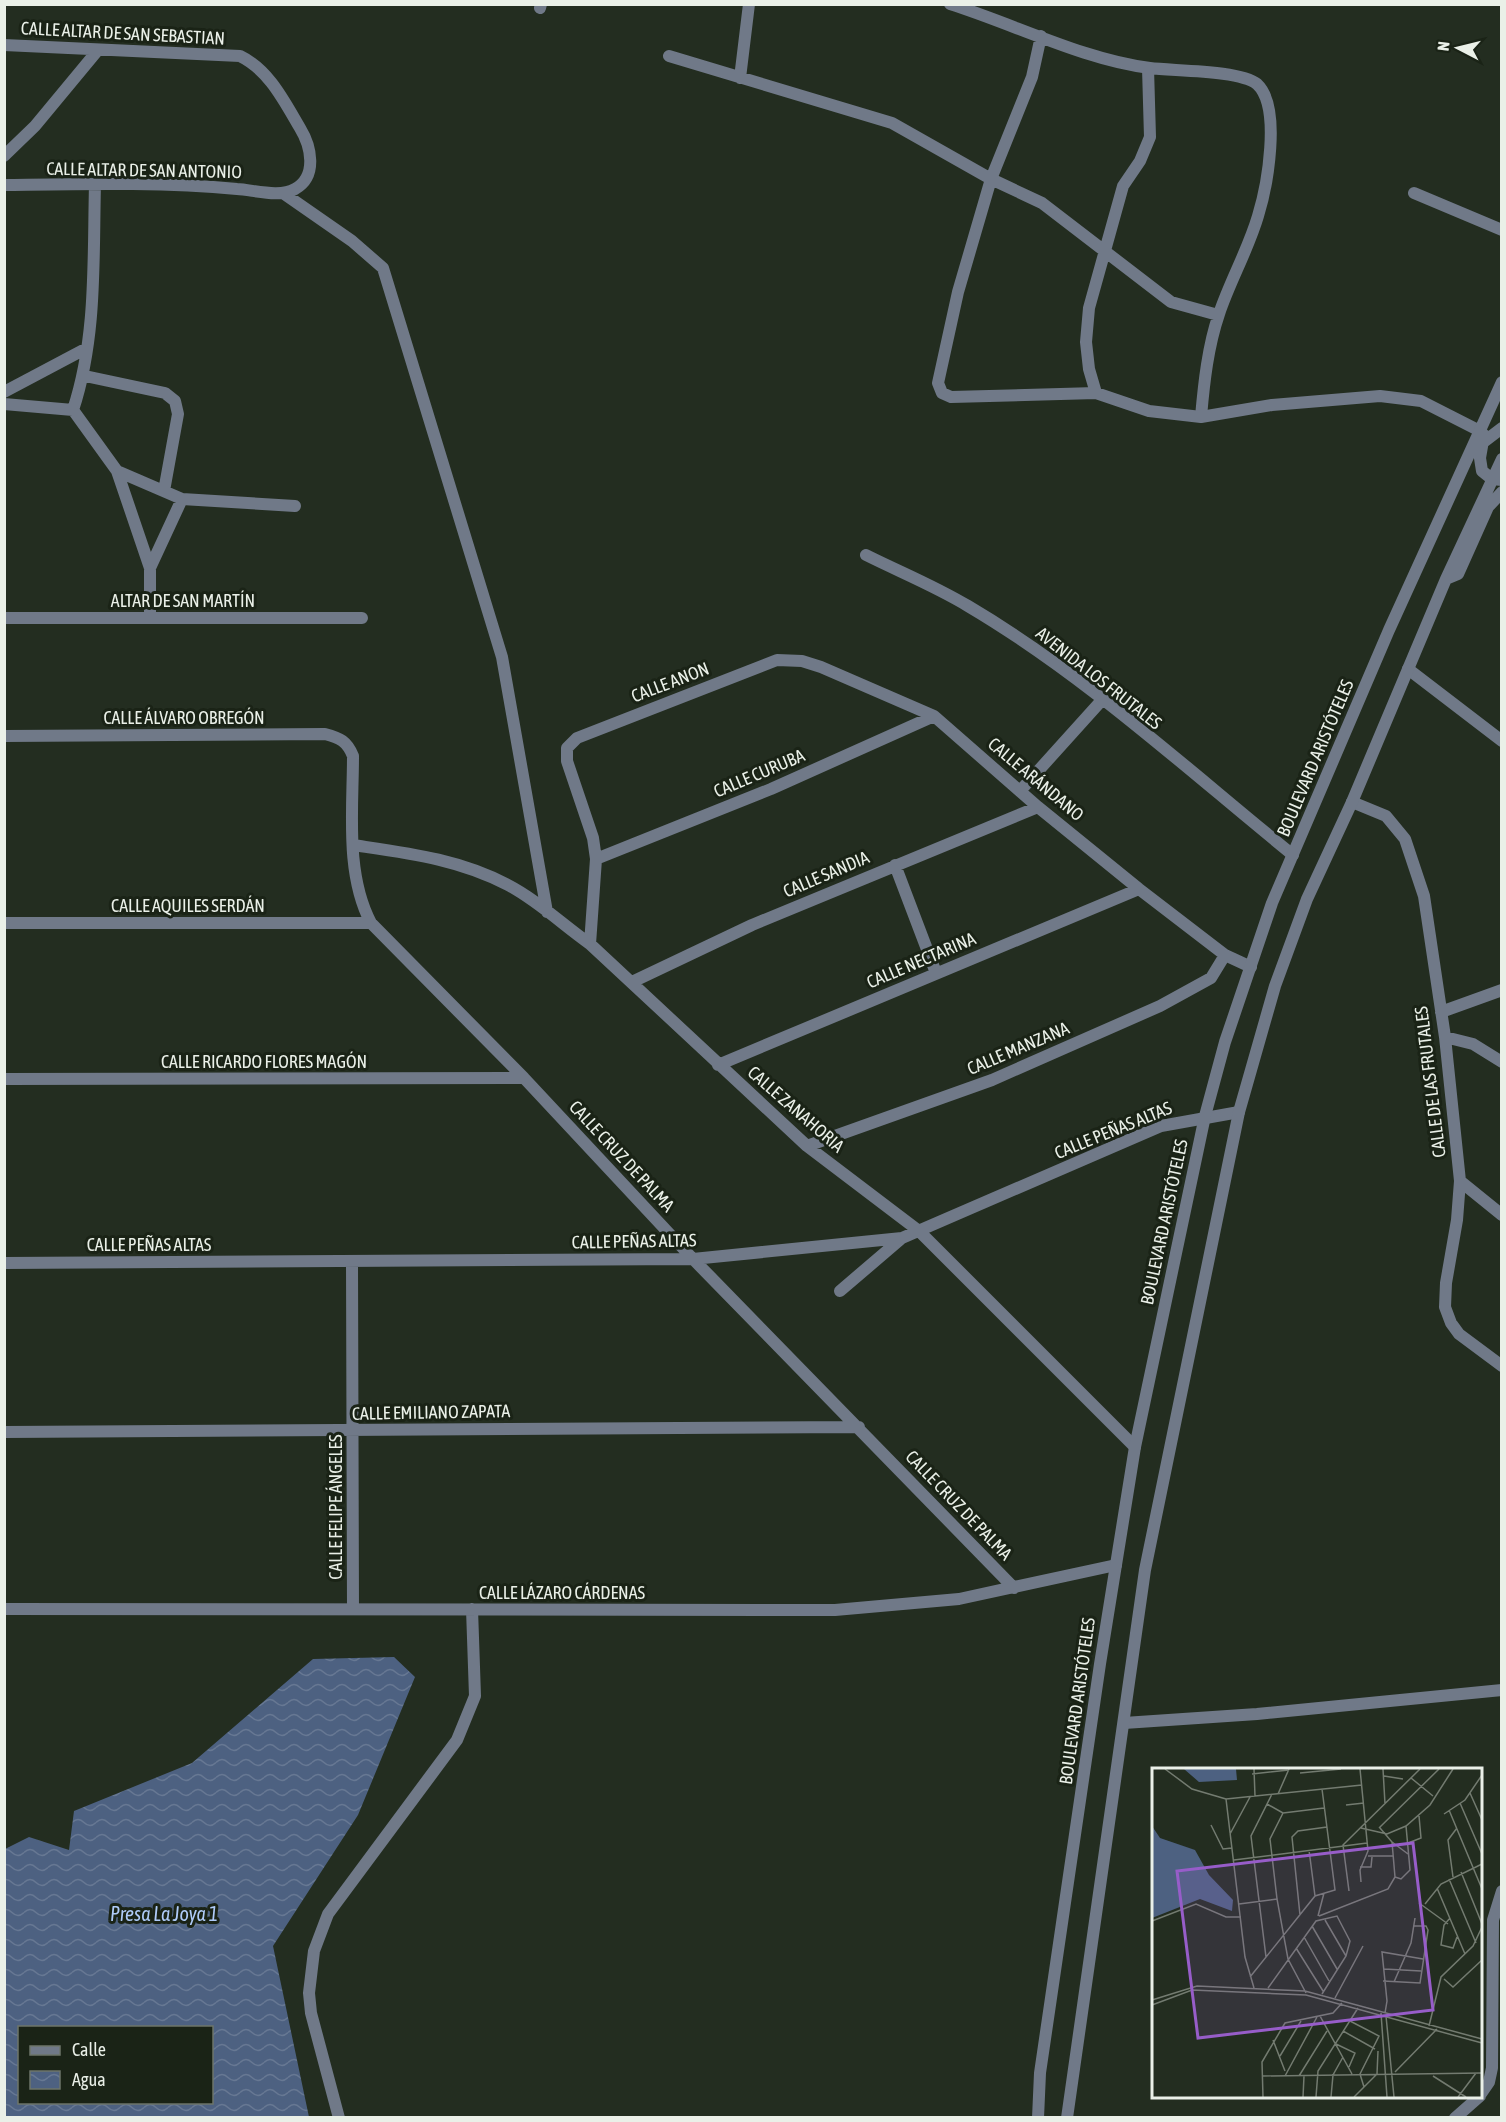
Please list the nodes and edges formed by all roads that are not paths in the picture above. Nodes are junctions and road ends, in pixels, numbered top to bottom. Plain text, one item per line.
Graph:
1 (749, 4) edge
2 (950, 4) edge
3 (1041, 36) junction
4 (4, 45) edge
5 (98, 50) junction
6 (669, 56) dead end
7 (1148, 68) junction
8 (740, 78) junction
9 (4, 156) edge
10 (991, 179) junction
11 (94, 184) junction
12 (4, 185) edge
13 (283, 193) junction
14 (1414, 193) dead end
15 (1502, 230) edge
16 (1104, 251) junction
17 (1218, 315) junction
18 (87, 348) junction
19 (85, 376) junction
20 (1502, 382) edge
21 (4, 392) edge
22 (1096, 393) junction
23 (4, 404) edge
24 (73, 410) junction
25 (1489, 413) junction
26 (1201, 417) junction
27 (1502, 428) edge
28 (1480, 431) junction
29 (1482, 444) junction
30 (1502, 459) edge
31 (117, 471) junction
32 (1461, 476) junction
33 (1497, 479) edge
34 (164, 491) junction
35 (1502, 492) edge
36 (182, 500) junction
37 (295, 506) dead end
38 (866, 555) dead end
39 (150, 568) junction
40 (1446, 579) junction
41 (4, 618) edge
42 (150, 618) junction
43 (362, 618) dead end
44 (777, 660) joint
45 (1408, 669) junction
46 (1102, 700) junction
47 (934, 716) junction
48 (4, 736) edge
49 (1502, 741) edge
50 (352, 756) joint
51 (1020, 791) junction
52 (1352, 802) junction
53 (1038, 807) junction
54 (353, 845) junction
55 (1293, 855) junction
56 (596, 859) junction
57 (895, 865) junction
58 (1139, 889) junction
59 (546, 912) junction
60 (4, 923) edge
61 (371, 923) junction
62 (590, 944) junction
63 (1225, 955) junction
64 (1251, 967) junction
65 (936, 973) junction
66 (632, 982) junction
67 (1502, 990) edge
68 (1441, 1012) junction
69 (1445, 1037) junction
70 (1502, 1062) edge
71 (718, 1065) junction
72 (524, 1078) junction
73 (4, 1079) edge
74 (1239, 1112) junction
75 (1205, 1116) junction
76 (807, 1146) junction
77 (1460, 1181) junction
78 (1502, 1215) edge
79 (919, 1232) junction
80 (902, 1238) junction
81 (693, 1259) junction
82 (352, 1262) junction
83 (4, 1263) edge
84 (840, 1291) dead end
85 (1502, 1366) edge
86 (859, 1427) junction
87 (353, 1431) junction
88 (4, 1432) edge
89 (1135, 1447) junction
90 (1116, 1565) junction
91 (1014, 1588) junction
92 (4, 1609) edge
93 (353, 1609) junction
94 (472, 1609) junction
95 (1502, 1690) edge
96 (1124, 1724) junction
97 (1502, 1891) edge
98 (1482, 2093) edge
99 (1478, 2098) edge
100 (339, 2118) edge
101 (1038, 2118) edge
102 (1067, 2118) edge
103 (1455, 2118) edge

1 - 8 street
2 - 3 street
3 - 7 street
3 - 10 street
4 - 5 street, CALLE ALTAR DE SAN SEBASTIAN
5 - 9 street
5 - 13 street, CALLE ALTAR DE SAN SEBASTIAN
6 - 8 street
7 - 16 street
7 - 17 street
8 - 10 street
10 - 16 street
10 - 22 street
11 - 12 street, CALLE ALTAR DE SAN ANTONIO
11 - 13 street, CALLE ALTAR DE SAN ANTONIO
11 - 18 street
13 - 59 street
14 - 15 street
16 - 17 street
16 - 22 street
17 - 26 street
18 - 19 street
18 - 21 street
19 - 24 street
19 - 34 street
20 - 25 street, BOULEVARD ARISTÓTELES
22 - 26 street
23 - 24 street
24 - 31 street
25 - 28 street, BOULEVARD ARISTÓTELES
25 - 29 street
26 - 28 street
27 - 29 street
28 - 32 street, BOULEVARD ARISTÓTELES
29 - 32 street
29 - 33 street
30 - 33 street
31 - 34 street
31 - 39 street
32 - 55 street, BOULEVARD ARISTÓTELES
33 - 40 street
34 - 36 street
35 - 40 street
36 - 37 street
36 - 39 street
38 - 46 street, AVENIDA LOS FRUTALES
39 - 42 street
40 - 45 street
41 - 42 street, ALTAR DE SAN MARTÍN
42 - 43 street, ALTAR DE SAN MARTÍN
44 - 47 street, CALLE ARÁNDANO
44 - 56 street, CALLE ANON
45 - 49 street
45 - 52 street
46 - 51 street
46 - 55 street, AVENIDA LOS FRUTALES
47 - 51 street, CALLE ARÁNDANO
47 - 56 street, CALLE CURUBA
48 - 50 street, CALLE ÁLVARO OBREGÓN
50 - 54 street, CALLE CRUZ DE PALMA
51 - 53 street, CALLE ARÁNDANO
52 - 68 street, CALLE DE LAS FRUTALES
52 - 74 street
53 - 57 street, CALLE SANDIA
53 - 58 street, CALLE ARÁNDANO
54 - 59 street, CALLE ZANAHORIA
54 - 61 street, CALLE CRUZ DE PALMA
55 - 64 street, BOULEVARD ARISTÓTELES
56 - 62 street
57 - 65 street
57 - 66 street, CALLE SANDIA
58 - 63 street, CALLE ARÁNDANO
58 - 65 street, CALLE NECTARINA
59 - 62 street, CALLE ZANAHORIA
60 - 61 street, CALLE AQUILES SERDÁN
61 - 72 street, CALLE CRUZ DE PALMA
62 - 66 street, CALLE ZANAHORIA
63 - 64 street, CALLE ARÁNDANO
63 - 76 street, CALLE MANZANA
64 - 75 street, BOULEVARD ARISTÓTELES
65 - 71 street, CALLE NECTARINA
66 - 71 street, CALLE ZANAHORIA
67 - 68 street
68 - 69 street, CALLE DE LAS FRUTALES
69 - 70 street
69 - 77 street, CALLE DE LAS FRUTALES
71 - 76 street, CALLE ZANAHORIA
72 - 73 street, CALLE RICARDO FLORES MAGÓN
72 - 81 street, CALLE CRUZ DE PALMA
74 - 75 street, CALLE PEÑAS ALTAS
74 - 96 street
75 - 79 street, CALLE PEÑAS ALTAS
75 - 89 street, BOULEVARD ARISTÓTELES
76 - 79 street, CALLE ZANAHORIA
77 - 78 street
77 - 85 street, CALLE DE LAS FRUTALES
79 - 80 street, CALLE PEÑAS ALTAS
79 - 89 street, CALLE ZANAHORIA
80 - 81 street, CALLE PEÑAS ALTAS
80 - 84 street
81 - 82 street, CALLE PEÑAS ALTAS
81 - 86 street, CALLE CRUZ DE PALMA
82 - 83 street, CALLE PEÑAS ALTAS
82 - 87 street, CALLE FELIPE ÁNGELES
86 - 87 street, CALLE EMILIANO ZAPATA
86 - 91 street, CALLE CRUZ DE PALMA
87 - 88 street, CALLE EMILIANO ZAPATA
87 - 93 street, CALLE FELIPE ÁNGELES
89 - 90 street, BOULEVARD ARISTÓTELES
90 - 91 street, CALLE LÁZARO CÁRDENAS
90 - 101 street, BOULEVARD ARISTÓTELES
91 - 94 street, CALLE LÁZARO CÁRDENAS
92 - 93 street, CALLE LÁZARO CÁRDENAS
93 - 94 street, CALLE LÁZARO CÁRDENAS
94 - 100 street
95 - 96 street
96 - 102 street
97 - 98 street
99 - 103 street

